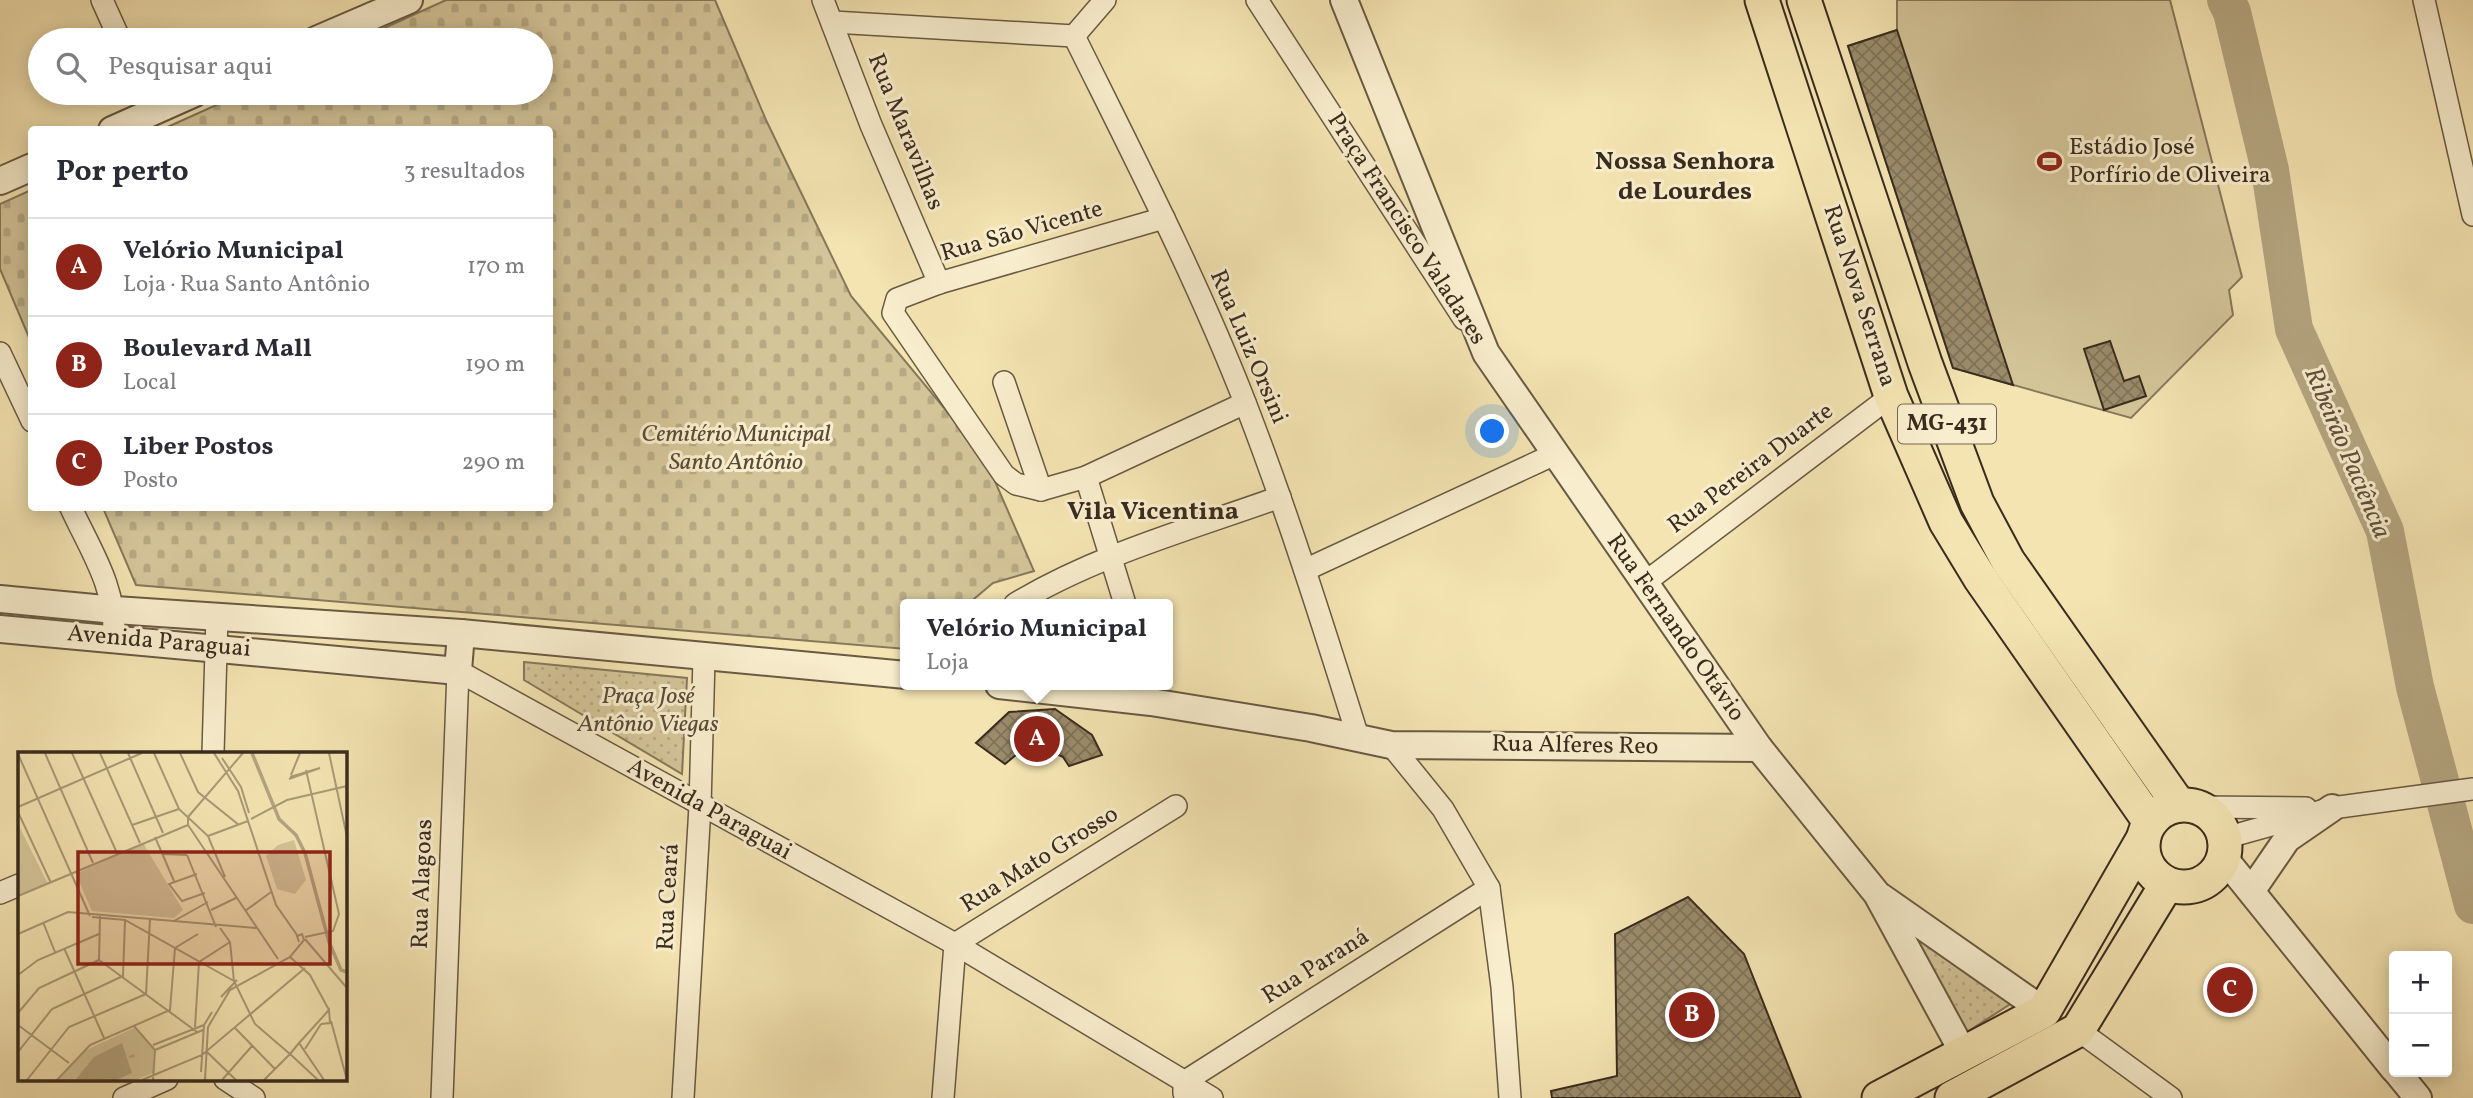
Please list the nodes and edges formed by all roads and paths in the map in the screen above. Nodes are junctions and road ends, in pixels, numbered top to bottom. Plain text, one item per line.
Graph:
1 (102, 0) edge
2 (823, 0) edge
3 (1105, 0) edge
4 (1257, 0) edge
5 (1344, 0) edge
6 (1762, 0) edge
7 (1804, 0) edge
8 (2424, 0) edge
9 (393, 3) edge
10 (833, 22) junction
11 (115, 28) edge
12 (341, 28) edge
13 (1074, 36) junction
14 (143, 105) edge
15 (118, 126) edge
16 (2464, 135) edge
17 (28, 169) edge
18 (0, 181) edge
19 (2473, 215) edge
20 (1164, 218) junction
21 (939, 284) junction
22 (0, 353) edge
23 (1486, 353) junction
24 (1004, 382) dead end
25 (1891, 396) junction
26 (1245, 403) junction
27 (28, 412) edge
28 (1555, 454) junction
29 (1086, 477) junction
30 (1041, 490) junction
31 (1280, 497) junction
32 (72, 511) edge
33 (1112, 558) junction
34 (1305, 570) junction
35 (1643, 584) junction
36 (0, 599) edge
37 (1024, 599) edge
38 (1124, 599) edge
39 (115, 610) junction
40 (217, 615) junction
41 (0, 629) edge
42 (461, 633) junction
43 (114, 638) junction
44 (217, 647) junction
45 (704, 658) junction
46 (458, 671) junction
47 (900, 674) edge
48 (1102, 690) edge
49 (1149, 693) edge
50 (1358, 737) junction
51 (1391, 745) junction
52 (1759, 748) junction
53 (213, 752) edge
54 (2472, 789) edge
55 (700, 806) junction
56 (1176, 806) dead end
57 (2188, 806) junction
58 (2332, 808) junction
59 (2146, 830) junction
60 (2224, 848) junction
61 (2167, 884) junction
62 (18, 885) edge
63 (1489, 888) junction
64 (2252, 890) junction
65 (0, 893) edge
66 (1877, 894) junction
67 (955, 944) junction
68 (2044, 1011) junction
69 (2078, 1030) junction
70 (1964, 1055) junction
71 (2389, 1062) edge
72 (2401, 1077) edge
73 (165, 1080) edge
74 (227, 1080) edge
75 (1184, 1090) edge
76 (124, 1098) edge
77 (254, 1098) edge
78 (442, 1098) edge
79 (683, 1098) edge
80 (943, 1098) edge
81 (1212, 1098) edge
82 (1510, 1098) edge
83 (1880, 1098) edge
84 (1952, 1098) edge
85 (2171, 1098) edge
86 (2418, 1098) edge

1 - 11 street
2 - 10 street, Rua Maravilhas
3 - 13 street
4 - 23 street, Praça Francisco Valadares
5 - 23 street, Praça Francisco Valadares
6 - 25 main road, Rua Nova Serrana
7 - 57 main road, Rua Nova Serrana / MG-431
8 - 16 street
9 - 12 street
10 - 13 street
10 - 21 street, Rua Maravilhas
13 - 20 street, Rua Luiz Orsini
14 - 15 street
16 - 19 street
17 - 18 street
20 - 21 street, Rua São Vicente
20 - 26 street, Rua Luiz Orsini
21 - 30 street, Rua São Vicente
22 - 27 street
23 - 28 street, Rua Fernando Otávio
24 - 30 street
25 - 35 street, Rua Pereira Duarte
25 - 59 main road, Rua Nova Serrana
26 - 29 street
26 - 31 street, Rua Luiz Orsini
28 - 34 street
28 - 35 street, Rua Fernando Otávio
29 - 30 street
29 - 33 street
31 - 33 street
31 - 34 street, Rua Luiz Orsini
32 - 39 street
33 - 37 street
33 - 38 street
34 - 50 street, Rua Luiz Orsini
35 - 52 street, Rua Fernando Otávio
36 - 39 street, Avenida Paraguai
39 - 40 street, Avenida Paraguai
39 - 43 street
40 - 42 street, Avenida Paraguai
40 - 44 street
41 - 43 street, Avenida Paraguai
42 - 45 street
42 - 46 street
43 - 44 street, Avenida Paraguai
44 - 46 street, Avenida Paraguai
44 - 53 street
45 - 47 street
45 - 55 street, Rua Ceará
46 - 55 street, Avenida Paraguai
46 - 78 street, Rua Alagoas
48 - 49 street, Rua Alferes Reo
49 - 50 street, Rua Alferes Reo
50 - 51 street, Rua Alferes Reo
51 - 52 street, Rua Alferes Reo
51 - 63 street
52 - 66 street, Rua Fernando Otávio
54 - 58 street
55 - 67 street, Avenida Paraguai
55 - 79 street, Rua Ceará
56 - 67 street, Rua Mato Grosso
57 - 58 street
57 - 59 main road
57 - 60 main road
58 - 60 street
58 - 64 street
59 - 61 main road
59 - 68 main road
60 - 61 main road
60 - 64 street
61 - 69 main road
62 - 65 street
63 - 75 street, Rua Paraná
63 - 82 street
64 - 71 street
66 - 68 street
66 - 70 street
67 - 75 street, Avenida Paraguai
67 - 80 street, Rua Mato Grosso
68 - 70 main road
69 - 84 main road
69 - 85 street
70 - 83 main road
72 - 86 street
73 - 76 street
74 - 77 street
75 - 81 street, Avenida Paraguai

